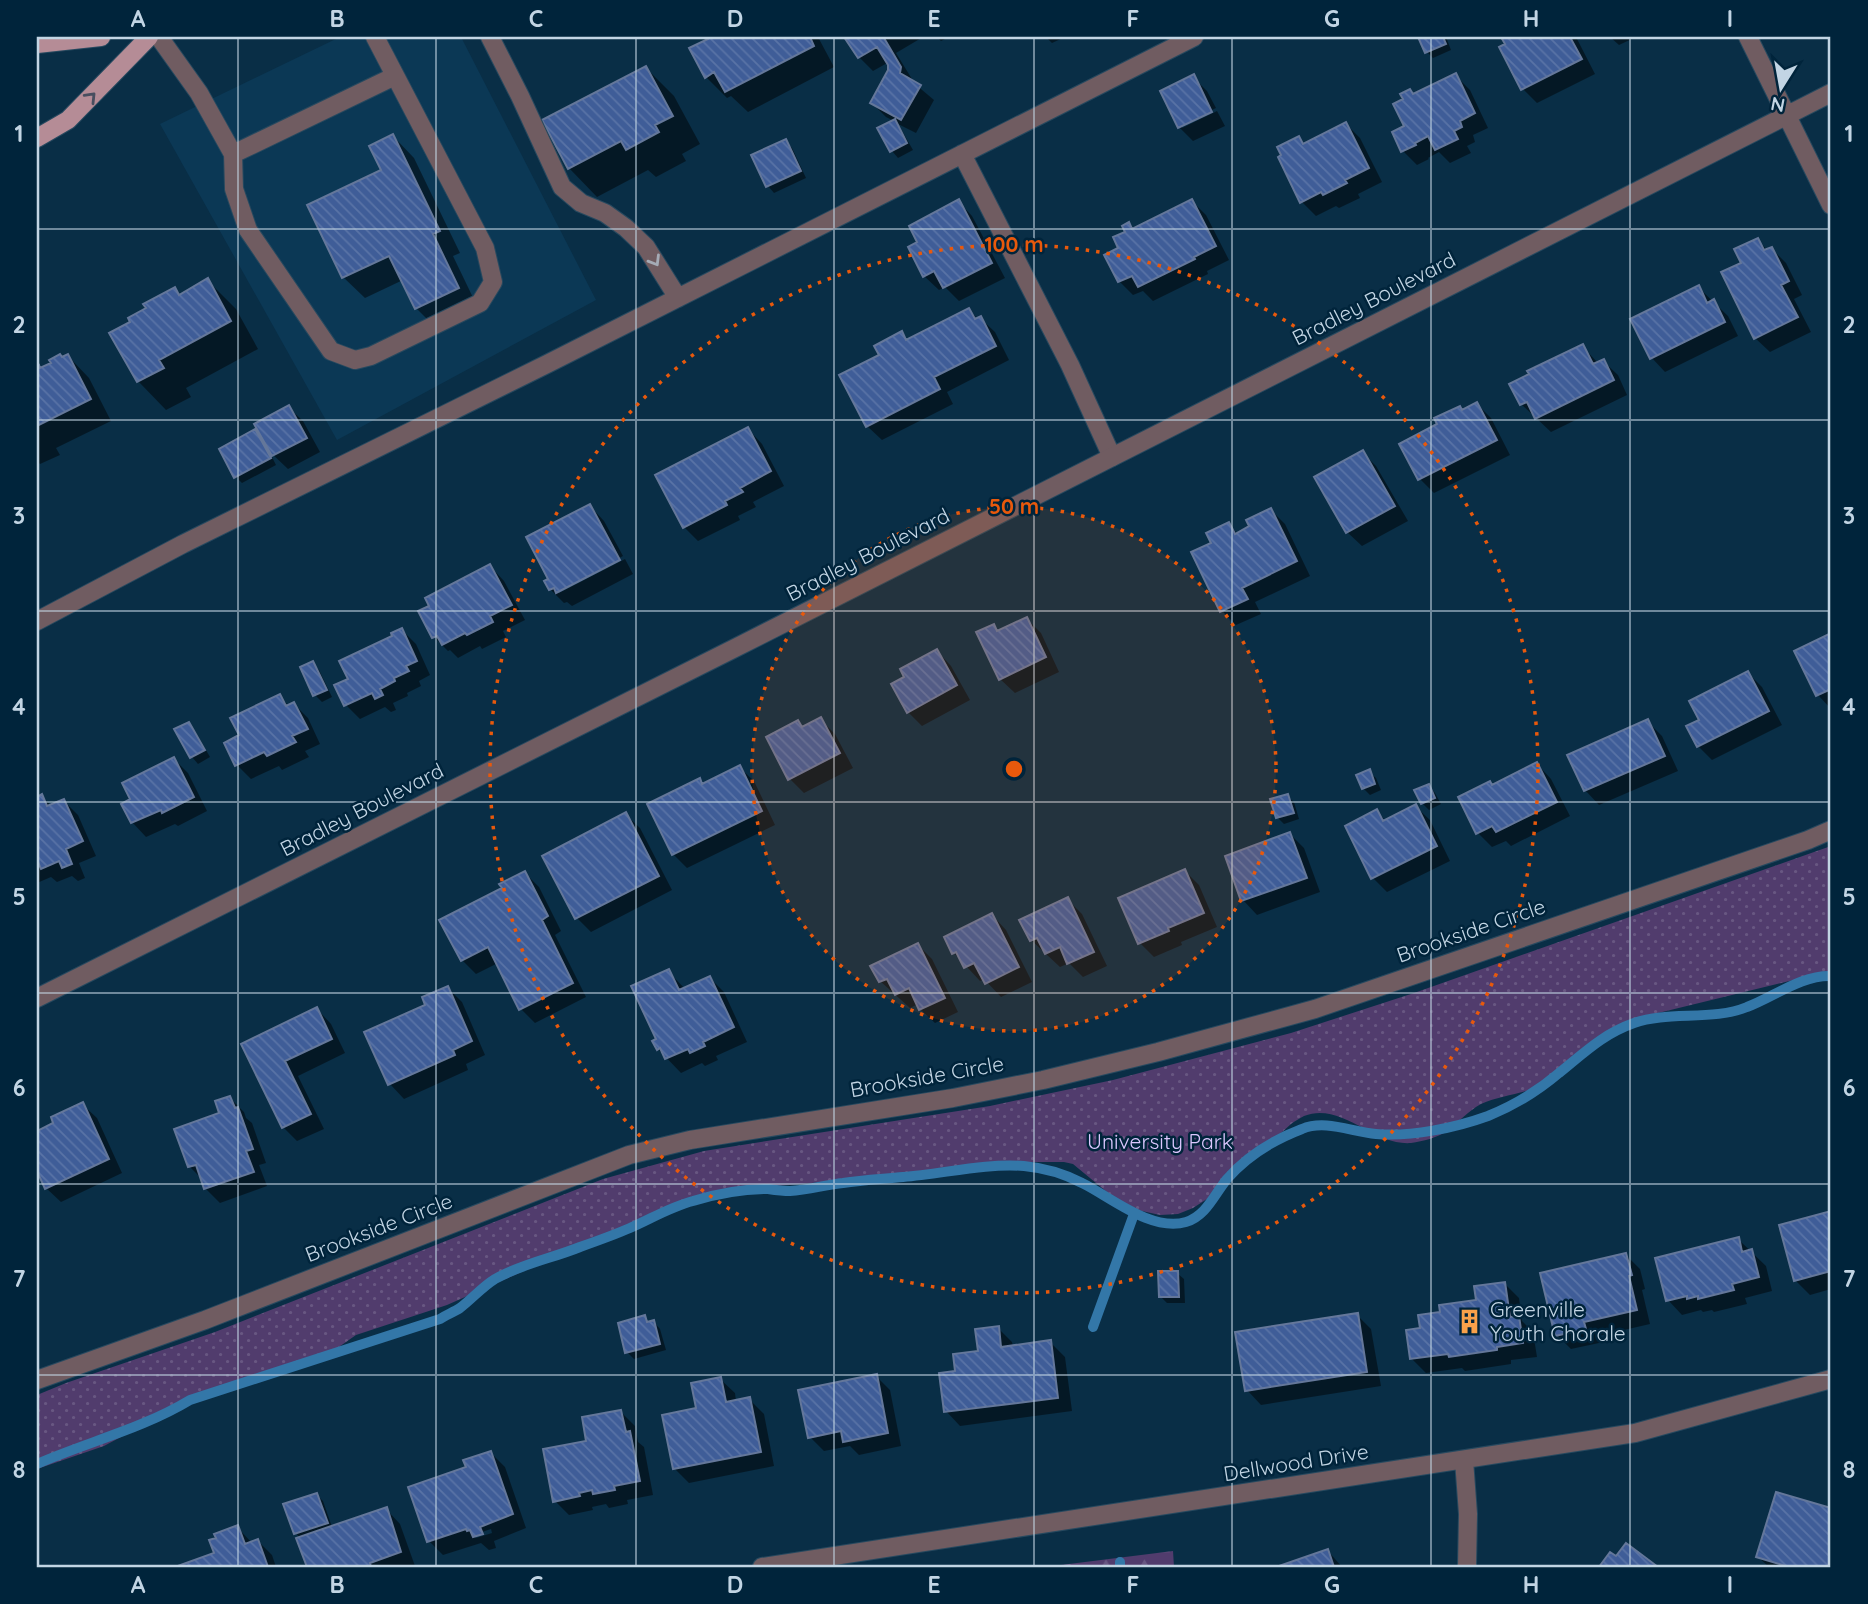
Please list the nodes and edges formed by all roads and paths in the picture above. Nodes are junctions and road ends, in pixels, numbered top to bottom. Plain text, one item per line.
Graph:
1 (102, 37) edge
2 (149, 37) edge
3 (159, 37) edge
4 (375, 37) edge
5 (490, 37) edge
6 (1194, 37) edge
7 (1748, 37) edge
8 (37, 44) edge
9 (396, 76) junction
10 (1831, 93) edge
11 (1786, 115) junction
12 (37, 138) edge
13 (233, 154) junction
14 (962, 154) junction
15 (1831, 205) edge
16 (678, 298) junction
17 (1112, 457) junction
18 (37, 621) edge
19 (1831, 830) edge
20 (37, 999) edge
21 (1831, 1379) edge
22 (37, 1380) edge
23 (1464, 1460) junction
24 (763, 1567) edge
25 (1467, 1567) edge

1 - 8 main road
12 -> 2 main road
3 - 13 street
4 - 9 street
5 -> 16 street
6 - 14 street
7 - 11 street
9 - 13 street
9 - 13 street
10 - 11 street, Bradley Boulevard
11 - 15 street
11 - 17 street, Bradley Boulevard
14 - 16 street
14 - 17 street
16 - 18 street
17 - 20 street, Bradley Boulevard
19 - 22 street, Brookside Circle
21 - 23 street, Dellwood Drive
23 - 24 street, Dellwood Drive
23 - 25 street

